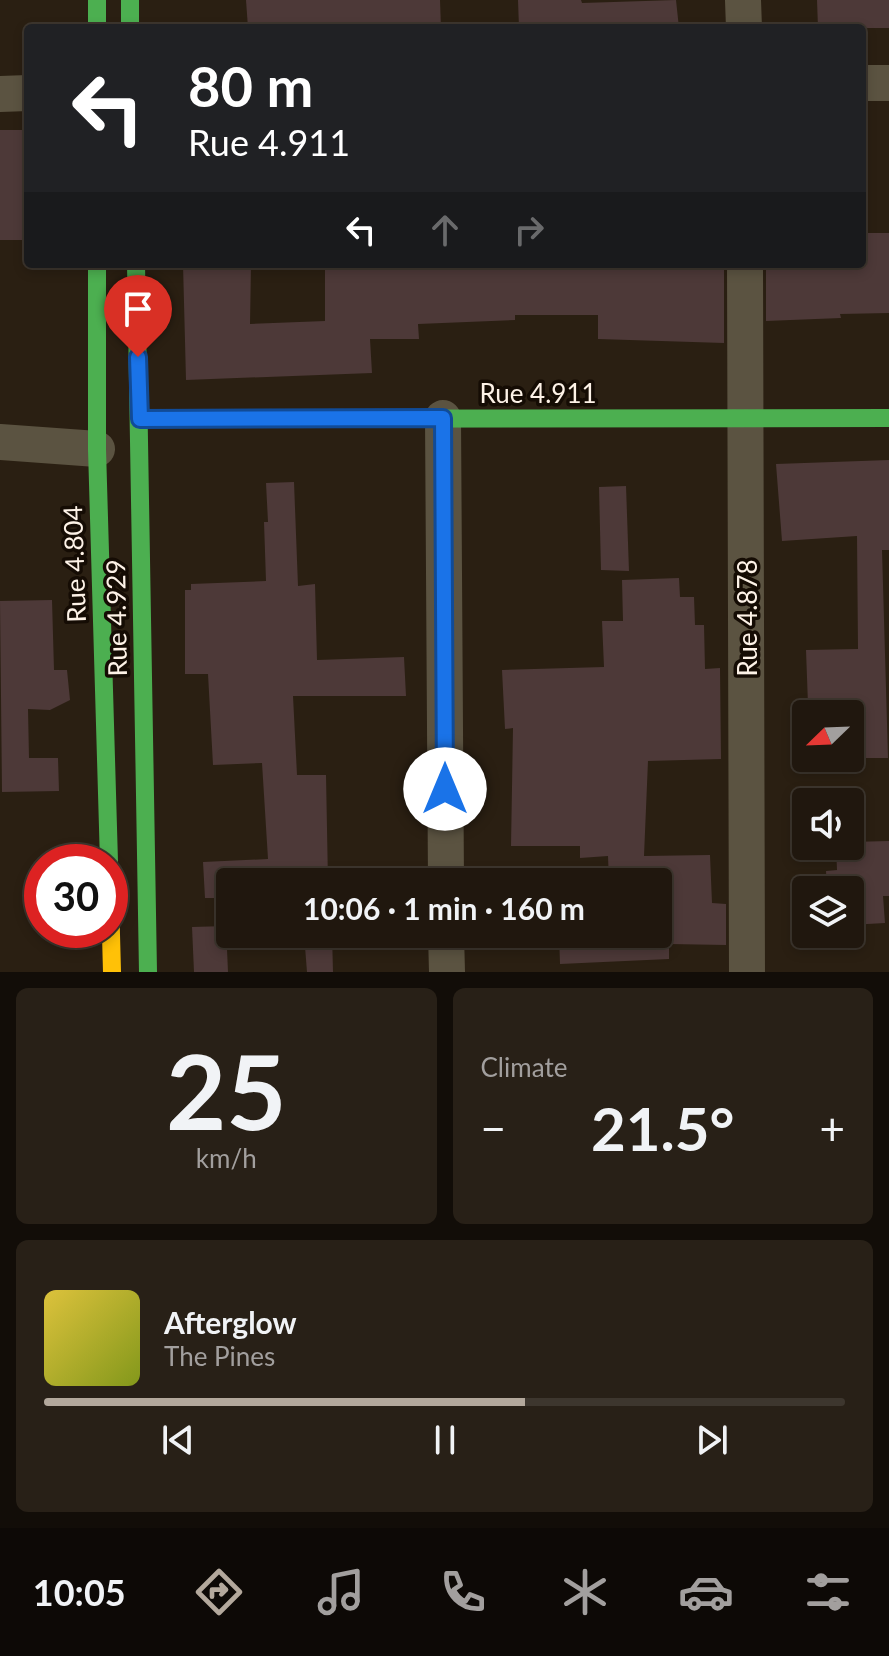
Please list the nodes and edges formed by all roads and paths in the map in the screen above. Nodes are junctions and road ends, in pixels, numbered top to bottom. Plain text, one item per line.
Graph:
1 (97, 0) edge
2 (130, 0) edge
3 (743, 0) edge
4 (97, 24) edge
5 (130, 24) edge
6 (744, 24) edge
7 (866, 83) edge
8 (889, 83) edge
9 (24, 93) edge
10 (0, 94) edge
11 (97, 268) edge
12 (136, 268) edge
13 (745, 268) edge
14 (443, 418) junction
15 (889, 418) edge
16 (140, 419) junction
17 (747, 419) junction
18 (0, 442) edge
19 (97, 449) junction
20 (108, 844) edge
21 (446, 868) edge
22 (111, 948) edge
23 (446, 948) edge
24 (112, 972) edge
25 (148, 972) edge
26 (447, 972) edge
27 (747, 972) edge

1 - 4 main road
2 - 5 main road
3 - 6 street
7 - 8 street
9 - 10 street
11 - 19 main road, Rue 4.804
12 - 16 main road, Rue 4.929
13 - 17 street, Rue 4.878
14 - 16 main road, Rue 4.911
14 - 17 main road, Rue 4.911
14 - 21 street
15 - 17 main road, Rue 4.911
16 - 25 main road, Rue 4.929
17 - 27 street, Rue 4.878
18 - 19 street
19 - 20 main road, Rue 4.804
22 - 24 main road
23 - 26 street

